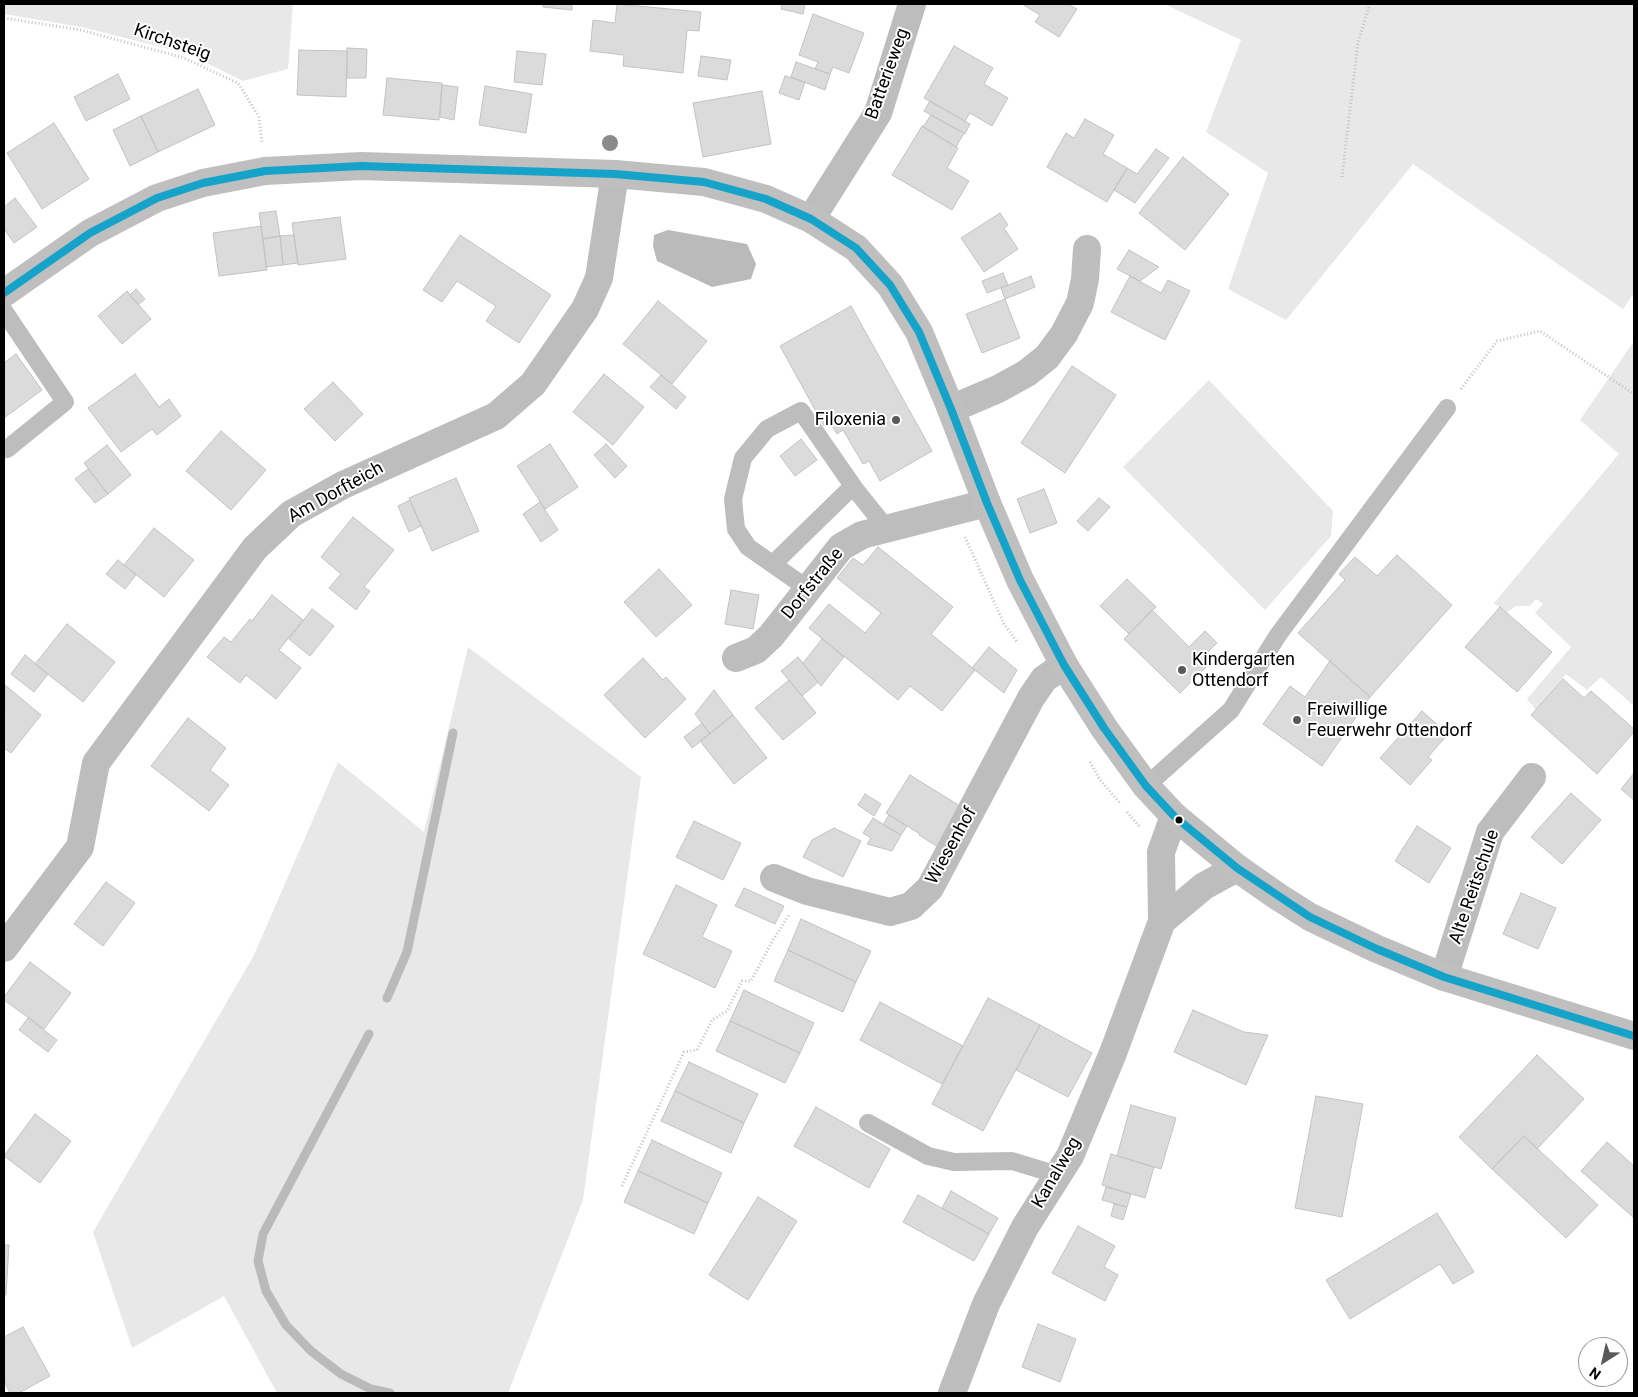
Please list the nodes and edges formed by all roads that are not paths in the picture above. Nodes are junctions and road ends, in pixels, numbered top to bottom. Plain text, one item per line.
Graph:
1 (912, 4) edge
2 (615, 174) junction
3 (811, 218) junction
4 (1087, 249) dead end
5 (4, 293) edge
6 (4, 311) edge
7 (1447, 408) road end
8 (951, 409) junction
9 (6, 450) dead end
10 (853, 486) junction
11 (987, 503) junction
12 (887, 529) junction
13 (773, 564) junction
14 (808, 589) junction
15 (736, 658) dead end
16 (1054, 672) junction
17 (1532, 777) dead end
18 (1146, 786) junction
19 (1174, 816) junction
20 (1237, 868) junction
21 (774, 878) dead end
22 (1162, 921) junction
23 (4, 948) edge
24 (1444, 977) junction
25 (1634, 1036) edge
26 (868, 1123) dead end
27 (1058, 1175) junction
28 (952, 1393) edge

1 - 3 street, Batterieweg
2 - 3 main road
2 - 5 main road
2 - 23 street, Am Dorfteich
3 - 8 main road
4 - 8 street
6 - 9 lane
7 - 18 lane
8 - 11 main road
10 - 12 lane
10 - 13 lane
10 - 13 lane
11 - 12 street, Dorfstraße
11 - 16 main road
12 - 14 street, Dorfstraße
13 - 14 lane
14 - 15 street, Dorfstraße
16 - 18 main road
16 - 21 street, Wiesenhof
17 - 24 street, Alte Reitschule
18 - 19 main road
19 - 20 main road
19 - 22 street, Kanalweg
20 - 22 street, Kanalweg
20 - 24 main road
22 - 27 street, Kanalweg
24 - 25 main road
26 - 27 lane
27 - 28 street, Kanalweg

